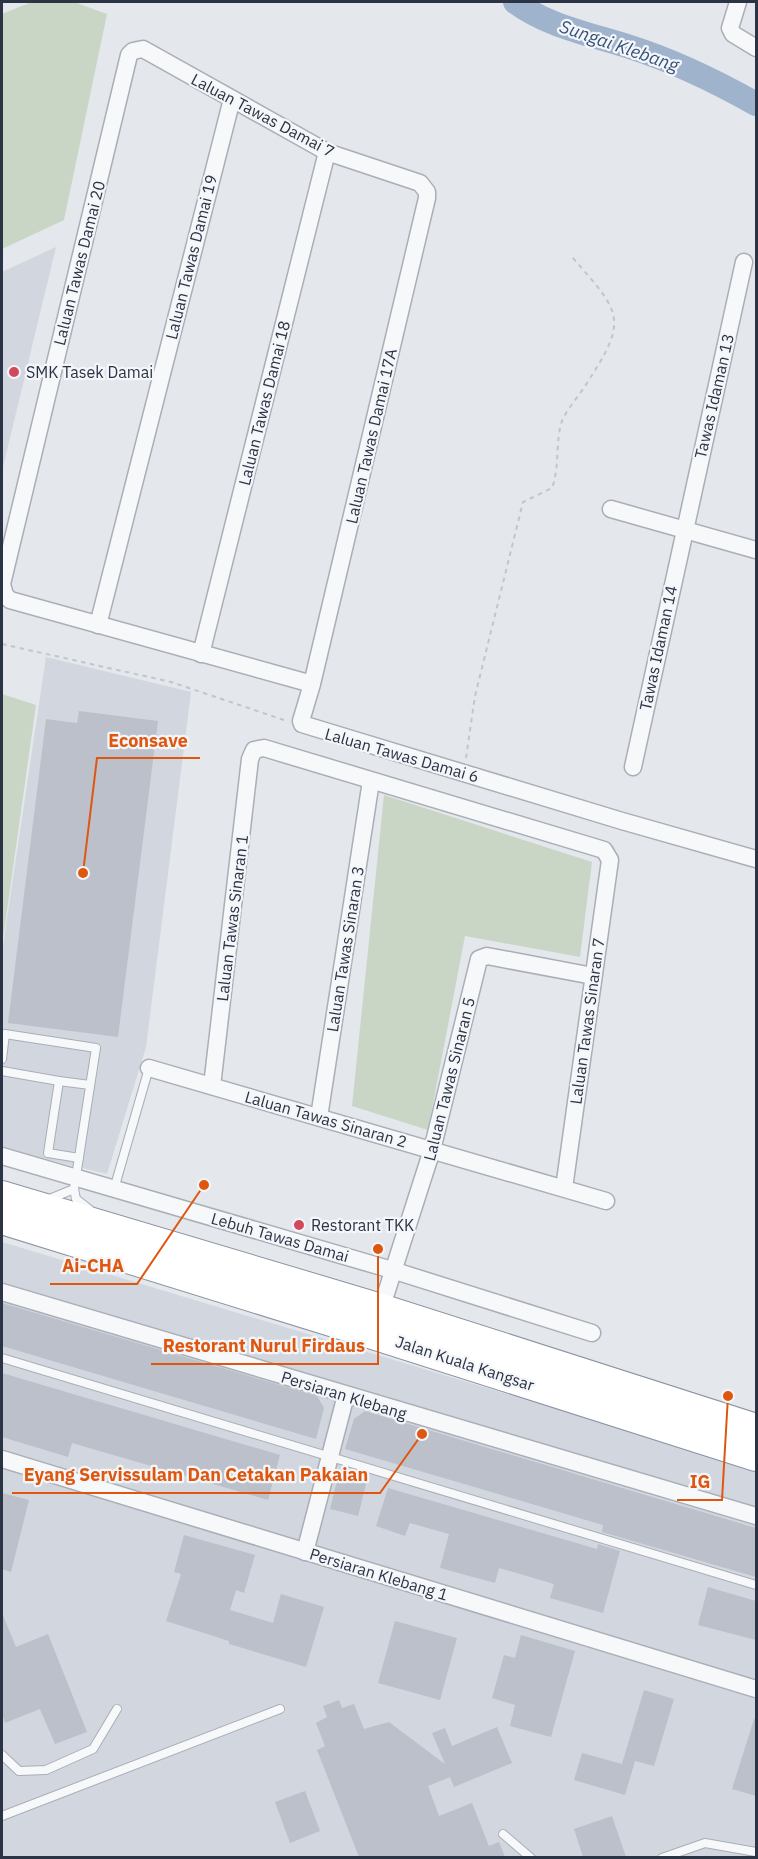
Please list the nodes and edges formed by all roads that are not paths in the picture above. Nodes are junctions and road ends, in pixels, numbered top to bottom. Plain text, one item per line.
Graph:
1 (738, 2) edge
2 (756, 48) edge
3 (138, 49) joint
4 (232, 99) junction
5 (327, 152) junction
6 (425, 188) joint
7 (744, 262) dead end
8 (611, 509) dead end
9 (683, 529) junction
10 (756, 549) edge
11 (98, 625) junction
12 (201, 654) junction
13 (312, 684) junction
14 (633, 767) dead end
15 (371, 781) junction
16 (756, 858) edge
17 (593, 976) junction
18 (2, 1059) edge
19 (149, 1068) joint
20 (2, 1071) edge
21 (59, 1081) junction
22 (90, 1085) junction
23 (212, 1086) junction
24 (319, 1117) junction
25 (432, 1150) junction
26 (2, 1156) edge
27 (79, 1158) junction
28 (75, 1183) junction
29 (564, 1188) junction
30 (2, 1189) edge
31 (114, 1189) junction
32 (2, 1196) edge
33 (606, 1201) dead end
34 (2, 1220) edge
35 (138, 1237) junction
36 (392, 1270) junction
37 (2, 1292) edge
38 (381, 1309) junction
39 (592, 1333) dead end
40 (2, 1358) edge
41 (346, 1395) junction
42 (756, 1429) edge
43 (756, 1456) edge
44 (331, 1458) junction
45 (2, 1459) edge
46 (756, 1516) edge
47 (305, 1552) junction
48 (756, 1585) edge
49 (756, 1689) edge
50 (117, 1709) dead end
51 (280, 1709) dead end
52 (2, 1755) edge
53 (2, 1816) edge
54 (503, 1834) dead end
55 (756, 1852) edge
56 (531, 1857) edge
57 (662, 1857) edge

1 - 2 street
3 - 4 street, Laluan Tawas Damai 7
3 - 11 street, Laluan Tawas Damai 20
4 - 5 street, Laluan Tawas Damai 7
4 - 11 street, Laluan Tawas Damai 19
5 - 6 street, Laluan Tawas Damai 7
5 - 12 street, Laluan Tawas Damai 18
6 - 13 street, Laluan Tawas Damai 17A
7 - 9 street, Tawas Idaman 13
8 - 9 street
9 - 10 street
9 - 14 street, Tawas Idaman 14
11 - 12 street
12 - 13 street
13 - 16 street, Laluan Tawas Damai 6
15 - 17 street, Laluan Tawas Sinaran 7
15 - 23 street, Laluan Tawas Sinaran 1
15 - 24 street, Laluan Tawas Sinaran 3
17 - 25 street, Laluan Tawas Sinaran 5
17 - 29 street, Laluan Tawas Sinaran 7
18 - 22 lane
19 - 23 street, Laluan Tawas Sinaran 2
19 - 31 lane
20 - 21 lane
21 - 22 lane
21 - 27 lane
22 - 27 lane
23 - 24 street, Laluan Tawas Sinaran 2
24 - 25 street, Laluan Tawas Sinaran 2
25 - 29 street, Laluan Tawas Sinaran 2
25 - 36 street, Laluan Tawas Sinaran 5
26 - 28 street, Lebuh Tawas Damai
27 - 28 lane
28 - 30 lane
28 - 31 street, Lebuh Tawas Damai
28 - 35 lane
29 - 33 street, Laluan Tawas Sinaran 2
31 - 36 street, Lebuh Tawas Damai
32 - 35 highway, Jalan Kuala Kangsar
34 - 43 highway, Jalan Kuala Kangsar
35 - 38 highway, Jalan Kuala Kangsar
36 - 38 street, Laluan Tawas Sinaran 5
36 - 39 street, Lebuh Tawas Damai
37 - 41 street, Persiaran Klebang
38 - 42 highway, Jalan Kuala Kangsar
40 - 44 lane
41 - 44 street
41 - 46 street, Persiaran Klebang
44 - 47 street
44 - 48 lane
45 - 47 street, Persiaran Klebang 1
47 - 49 street, Persiaran Klebang 1
50 - 52 lane
51 - 53 lane
54 - 56 lane
55 - 57 lane

